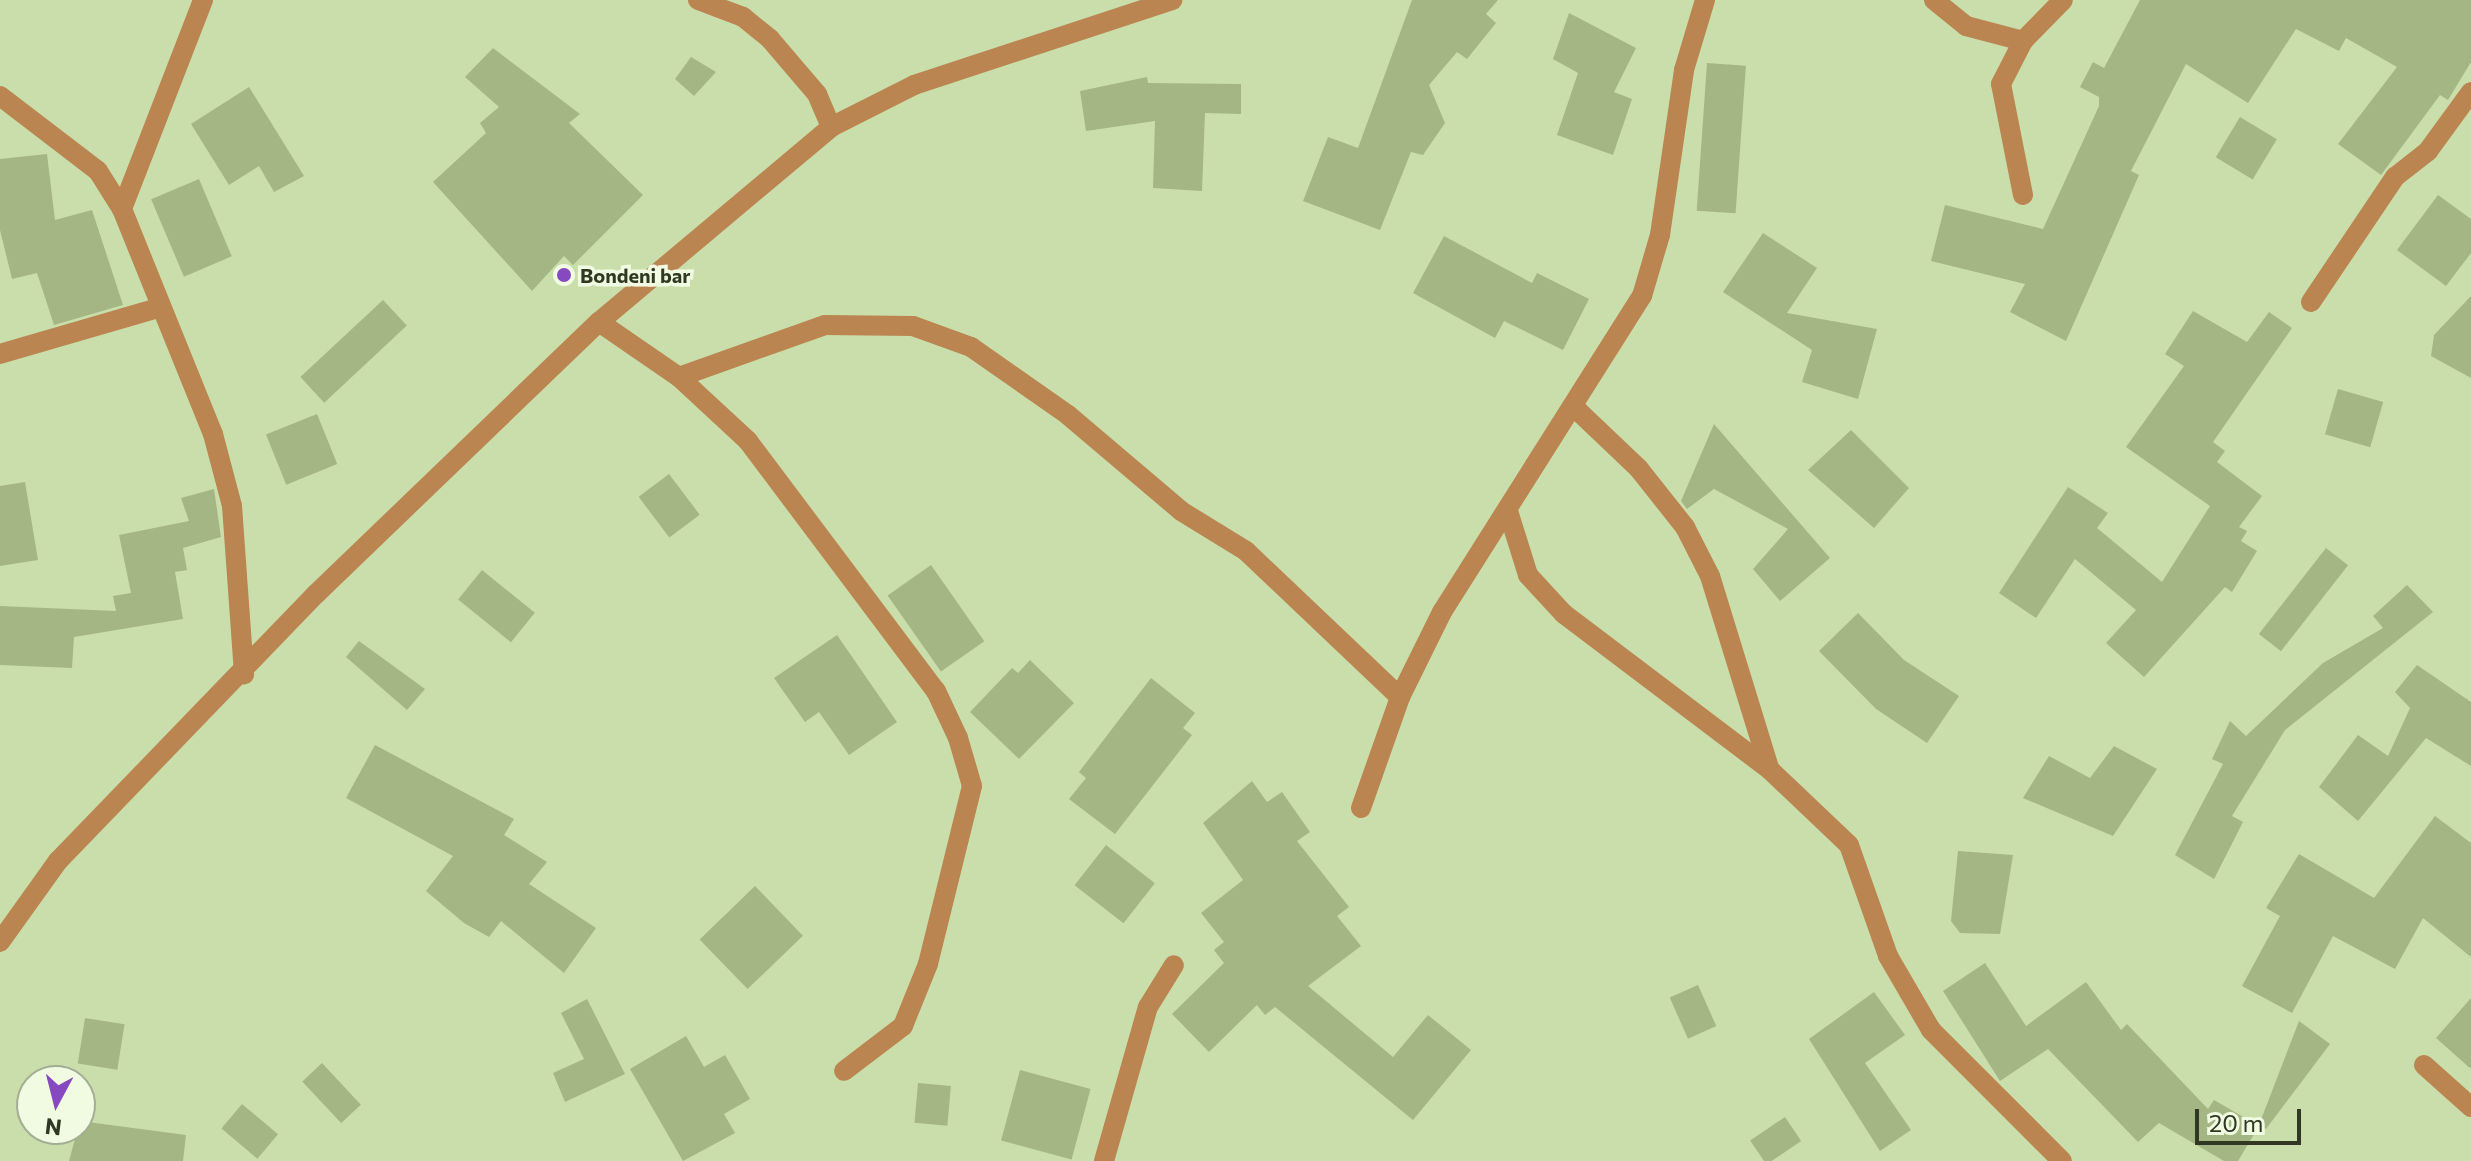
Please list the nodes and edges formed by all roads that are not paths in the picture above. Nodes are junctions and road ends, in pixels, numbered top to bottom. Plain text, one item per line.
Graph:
1 (203, 0) edge
2 (698, 0) edge
3 (1172, 0) edge
4 (1705, 0) edge
5 (1934, 0) edge
6 (2063, 0) edge
7 (2023, 41) junction
8 (2471, 92) edge
9 (0, 96) edge
10 (831, 127) junction
11 (2023, 195) dead end
12 (122, 209) junction
13 (2311, 302) dead end
14 (158, 308) junction
15 (599, 322) junction
16 (0, 354) edge
17 (679, 377) junction
18 (1574, 407) junction
19 (1508, 511) junction
20 (244, 675) junction
21 (1400, 697) junction
22 (1769, 769) junction
23 (1361, 808) dead end
24 (0, 942) edge
25 (1174, 965) dead end
26 (2424, 1065) dead end
27 (844, 1071) dead end
28 (2471, 1107) edge
29 (1104, 1161) edge
30 (2062, 1161) edge

1 - 12 street
2 - 10 street
3 - 10 street
4 - 18 street
5 - 7 street
6 - 7 street
7 - 11 street
8 - 13 street
9 - 12 street
10 - 15 street
12 - 14 street
14 - 16 street
14 - 20 street
15 - 17 street
15 - 20 street
17 - 21 street
17 - 27 street
18 - 19 street
18 - 22 street
19 - 21 street
19 - 22 street
20 - 24 street
21 - 23 street
22 - 30 street
25 - 29 street
26 - 28 street

